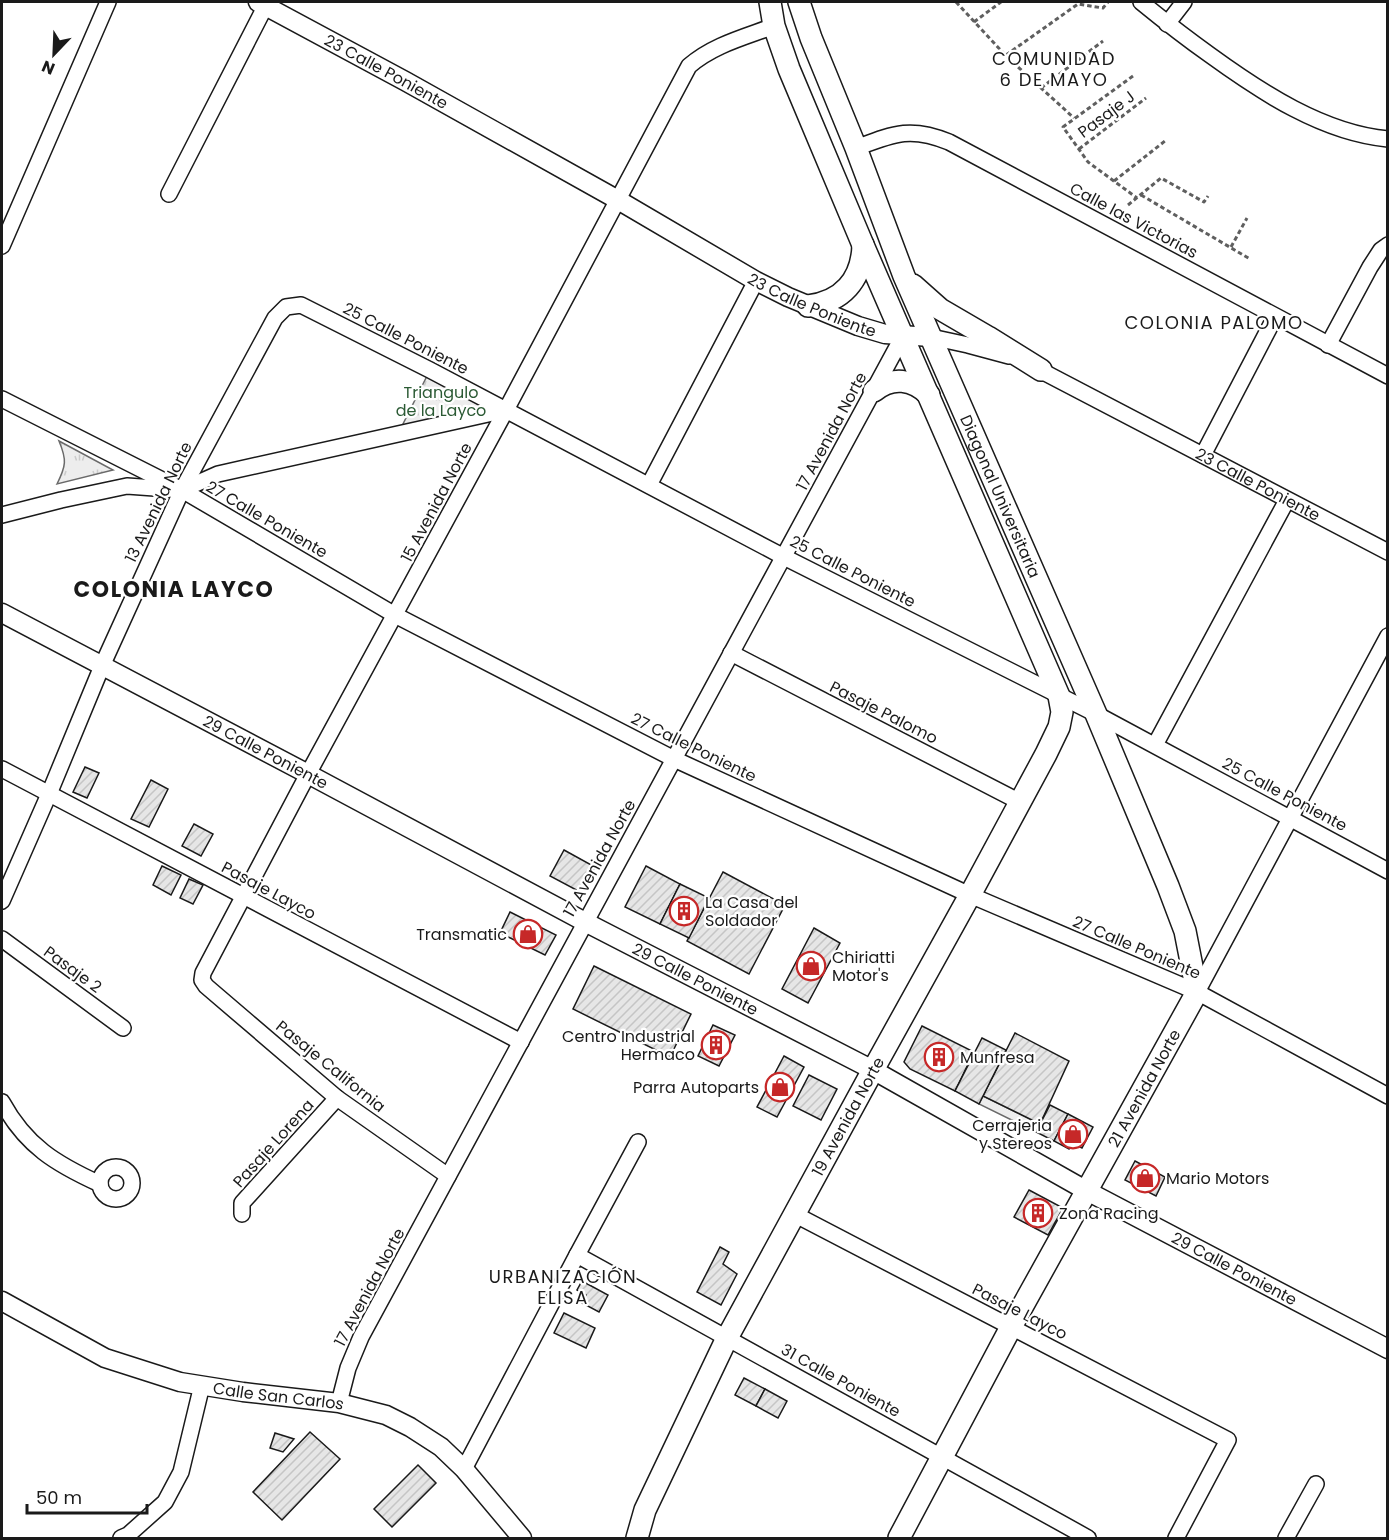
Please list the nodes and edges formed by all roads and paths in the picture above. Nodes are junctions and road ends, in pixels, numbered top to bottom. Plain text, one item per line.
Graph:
1 (108, 2) edge
2 (770, 2) edge
3 (799, 2) edge
4 (956, 2) edge
5 (1001, 2) edge
6 (1108, 2) edge
7 (1141, 2) edge
8 (1184, 2) edge
9 (262, 4) edge
10 (974, 22) junction
11 (1167, 24) junction
12 (774, 26) junction
13 (1103, 41) dead end
14 (1006, 56) junction
15 (1132, 76) dead end
16 (1041, 88) junction
17 (1146, 98) dead end
18 (1075, 118) junction
19 (1388, 139) edge
20 (1165, 141) dead end
21 (856, 148) junction
22 (1079, 149) junction
23 (1114, 181) junction
24 (169, 194) dead end
25 (1208, 196) dead end
26 (1139, 197) junction
27 (618, 200) junction
28 (1128, 205) dead end
29 (1247, 218) dead end
30 (863, 245) junction
31 (1388, 245) edge
32 (2, 246) edge
33 (1231, 247) junction
34 (1250, 259) dead end
35 (904, 276) junction
36 (756, 281) junction
37 (301, 305) joint
38 (807, 306) junction
39 (1275, 317) junction
40 (903, 336) junction
41 (931, 337) junction
42 (1328, 345) junction
43 (1041, 370) junction
44 (1388, 376) edge
45 (874, 391) junction
46 (929, 395) junction
47 (2, 399) edge
48 (506, 410) junction
49 (1203, 455) junction
50 (649, 485) junction
51 (182, 490) junction
52 (1287, 500) junction
53 (2, 515) edge
54 (1388, 552) edge
55 (784, 557) junction
56 (2, 613) edge
57 (395, 615) junction
58 (1388, 636) edge
59 (731, 653) junction
60 (102, 666) junction
61 (1059, 696) junction
62 (1096, 714) junction
63 (1155, 745) junction
64 (674, 759) junction
65 (2, 769) edge
66 (308, 774) junction
67 (49, 794) junction
68 (1020, 802) junction
69 (1290, 817) junction
70 (1388, 871) edge
71 (970, 895) junction
72 (243, 897) junction
73 (2, 901) edge
74 (585, 922) junction
75 (2, 939) edge
76 (203, 974) joint
77 (1197, 992) junction
78 (123, 1028) dead end
79 (521, 1042) junction
80 (873, 1070) junction
81 (1388, 1096) edge
82 (337, 1098) junction
83 (2, 1102) edge
84 (638, 1142) dead end
85 (448, 1176) junction
86 (99, 1184) dead end
87 (1088, 1191) junction
88 (242, 1214) dead end
89 (794, 1214) junction
90 (577, 1255) junction
91 (2, 1301) edge
92 (1011, 1327) junction
93 (727, 1338) junction
94 (1388, 1349) edge
95 (202, 1385) junction
96 (339, 1403) junction
97 (942, 1457) junction
98 (464, 1469) junction
99 (1316, 1484) dead end
100 (121, 1539) edge
101 (522, 1539) edge
102 (637, 1539) edge
103 (899, 1539) edge
104 (1088, 1539) edge
105 (1176, 1539) edge
106 (1286, 1539) edge

1 - 32 street
2 - 12 main road, Diagonal Universitaria
3 - 21 main road, Diagonal Universitaria
4 - 10 path
5 - 10 path
6 - 14 path
7 - 11 street
8 - 11 street
9 - 24 street
9 - 27 street, 23 Calle Poniente
10 - 14 path
11 - 19 street
12 - 27 street, 15 Avenida Norte
12 - 30 main road, Diagonal Universitaria
13 - 16 path
14 - 16 path
15 - 18 path
16 - 18 path
17 - 22 path, Pasaje J
18 - 22 path
20 - 23 path
21 - 35 main road, Diagonal Universitaria
21 - 39 street, Calle las Victorias
22 - 23 path
23 - 26 path
25 - 26 path
26 - 28 path
26 - 33 path
27 - 36 street, 23 Calle Poniente
27 - 48 street, 15 Avenida Norte
29 - 33 path
30 - 38 main road
30 - 40 main road, Diagonal Universitaria
31 - 42 street
33 - 34 path
35 - 41 main road, Diagonal Universitaria
35 - 43 main road
36 - 38 street, 23 Calle Poniente
36 - 50 street
37 - 48 street, 25 Calle Poniente
37 - 51 street, 13 Avenida Norte
38 - 40 street, 23 Calle Poniente
39 - 42 street, Calle las Victorias
39 - 49 street
40 - 41 street, 23 Calle Poniente
40 - 45 street, 17 Avenida Norte
40 - 46 main road, Diagonal Universitaria
41 - 43 street, 23 Calle Poniente
41 - 62 main road, Diagonal Universitaria
42 - 44 street, Calle las Victorias
43 - 49 street, 23 Calle Poniente
45 - 46 main road
45 - 55 street, 17 Avenida Norte
46 - 61 main road, Diagonal Universitaria
47 - 51 street, 27 Calle Poniente
48 - 50 street, 25 Calle Poniente
48 - 51 street
48 - 57 street, 15 Avenida Norte
49 - 52 street, 23 Calle Poniente
50 - 55 street, 25 Calle Poniente
51 - 53 street
51 - 57 street, 27 Calle Poniente
51 - 60 street, 13 Avenida Norte
52 - 54 street, 23 Calle Poniente
52 - 63 street
55 - 59 street, 17 Avenida Norte
55 - 61 street, 25 Calle Poniente
56 - 60 street, 29 Calle Poniente
57 - 64 street, 27 Calle Poniente
57 - 66 street, 15 Avenida Norte
58 - 69 street, 21 Avenida Norte
59 - 64 street, 17 Avenida Norte
59 - 68 street, Pasaje Palomo
60 - 66 street, 29 Calle Poniente
60 - 67 street, 13 Avenida Norte
61 - 62 street, 25 Calle Poniente
61 - 68 main road, 19 Avenida Norte
62 - 63 street, 25 Calle Poniente
62 - 77 main road, Diagonal Universitaria
63 - 69 street, 25 Calle Poniente
64 - 71 street, 27 Calle Poniente
64 - 74 street, 17 Avenida Norte
65 - 67 street, Pasaje Layco
66 - 72 street, 15 Avenida Norte
66 - 74 street, 29 Calle Poniente
67 - 72 street, Pasaje Layco
67 - 73 street, 13 Avenida Norte
68 - 71 main road, 19 Avenida Norte
69 - 70 street, 25 Calle Poniente
69 - 77 street, 21 Avenida Norte
71 - 77 street, 27 Calle Poniente
71 - 80 main road, 19 Avenida Norte
72 - 76 street, 15 Avenida Norte
72 - 79 street, Pasaje Layco
74 - 79 street, 17 Avenida Norte
74 - 80 street, 29 Calle Poniente
75 - 78 street, Pasaje 2
76 - 82 street, Pasaje California
77 - 81 street, 27 Calle Poniente
77 - 87 main road, 21 Avenida Norte
79 - 85 street, 17 Avenida Norte
80 - 87 street, 29 Calle Poniente
80 - 89 main road, 19 Avenida Norte
82 - 85 street, Pasaje California
82 - 88 street, Pasaje Lorena
83 - 86 street
84 - 90 street
85 - 96 street, 17 Avenida Norte
87 - 92 main road, 21 Avenida Norte
87 - 94 street, 29 Calle Poniente
89 - 92 street, Pasaje Layco
89 - 93 main road, 19 Avenida Norte
90 - 93 street, 31 Calle Poniente
90 - 98 street
91 - 95 street, Calle San Carlos
92 - 97 main road, 21 Avenida Norte
92 - 105 street, Pasaje Layco
93 - 97 street, 31 Calle Poniente
93 - 102 main road, 19 Avenida Norte
95 - 96 street, Calle San Carlos
95 - 100 street
96 - 98 street, Calle San Carlos
97 - 103 main road, 21 Avenida Norte
97 - 104 street, 31 Calle Poniente
98 - 101 street, Calle San Carlos
99 - 106 street

